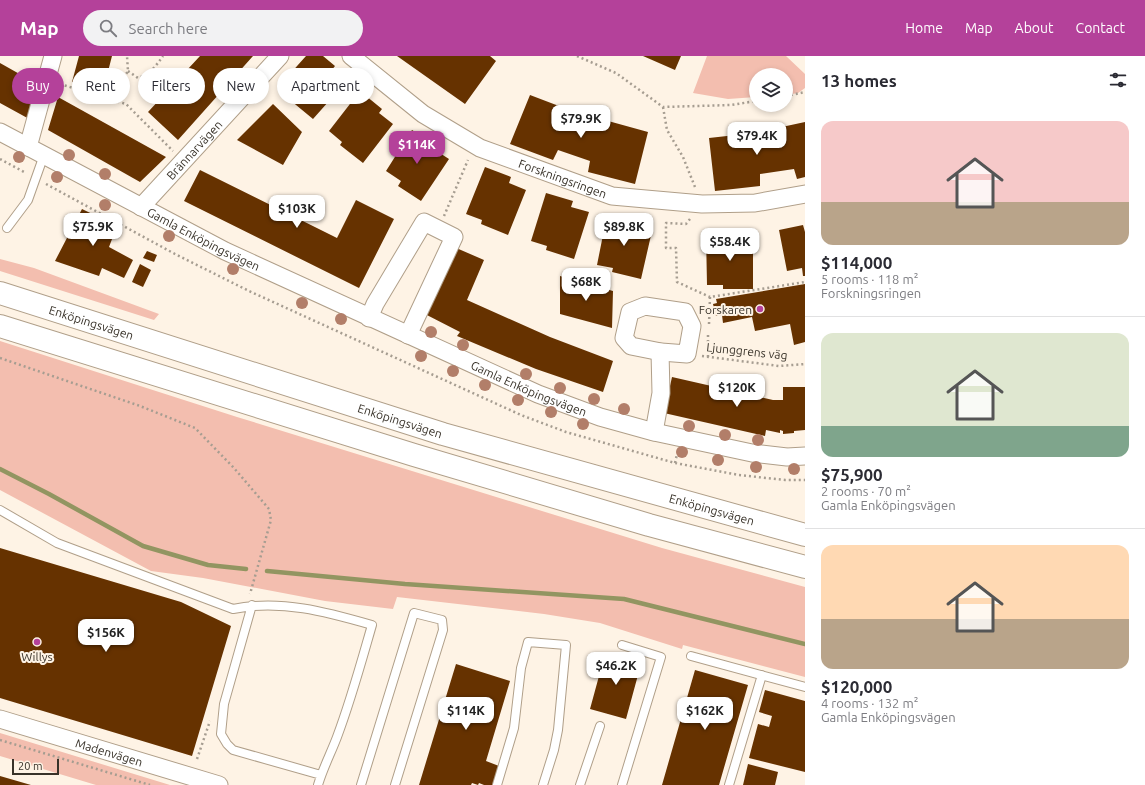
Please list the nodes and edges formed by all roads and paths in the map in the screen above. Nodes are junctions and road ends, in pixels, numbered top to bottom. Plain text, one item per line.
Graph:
1 (53, 56) edge
2 (127, 56) edge
3 (163, 56) edge
4 (280, 56) edge
5 (351, 56) edge
6 (577, 56) edge
7 (50, 68) edge
8 (128, 68) edge
9 (130, 72) edge
10 (805, 92) edge
11 (793, 95) edge
12 (749, 102) edge
13 (40, 104) edge
14 (126, 104) edge
15 (663, 107) junction
16 (0, 132) edge
17 (474, 144) junction
18 (28, 147) junction
19 (44, 155) junction
20 (0, 159) edge
21 (184, 161) junction
22 (36, 179) junction
23 (805, 194) edge
24 (702, 204) junction
25 (141, 208) junction
26 (686, 224) dead end
27 (7, 228) dead end
28 (438, 229) junction
29 (175, 254) dead end
30 (805, 282) edge
31 (0, 294) edge
32 (710, 297) junction
33 (369, 318) junction
34 (0, 326) edge
35 (408, 335) junction
36 (660, 352) junction
37 (687, 354) junction
38 (708, 356) junction
39 (0, 358) edge
40 (805, 364) edge
41 (654, 432) junction
42 (805, 456) edge
43 (0, 510) edge
44 (805, 535) edge
45 (772, 558) junction
46 (805, 567) edge
47 (805, 578) edge
48 (249, 606) junction
49 (622, 645) dead end
50 (690, 656) dead end
51 (762, 675) junction
52 (805, 687) edge
53 (0, 719) edge
54 (600, 726) dead end
55 (0, 740) edge
56 (321, 775) junction
57 (150, 785) edge
58 (219, 785) edge
59 (318, 785) edge
60 (361, 785) edge
61 (395, 785) edge
62 (497, 785) edge
63 (543, 785) edge
64 (580, 785) edge
65 (622, 785) edge
66 (728, 785) edge

1 - 7 street
2 - 8 path
3 - 9 path
4 - 21 street, Brännarvägen
5 - 17 street, Forskningsringen
6 - 15 path
10 - 11 path
12 - 15 path
13 - 18 street
14 - 21 path
15 - 24 path
16 - 18 street, Gamla Enköpingsvägen
17 - 24 street, Forskningsringen
17 - 28 path
18 - 19 street, Gamla Enköpingsvägen
19 - 22 lane
19 - 25 street, Gamla Enköpingsvägen
20 - 22 path, Gamla Enköpingsvägen
21 - 25 street, Brännarvägen
22 - 27 lane
22 - 29 path, Gamla Enköpingsvägen
23 - 24 street, Forskningsringen
25 - 33 street, Gamla Enköpingsvägen
26 - 32 path
28 - 33 street
28 - 35 street
30 - 32 path
31 - 44 main road, Enköpingsvägen
32 - 38 path
33 - 35 street, Gamla Enköpingsvägen
34 - 45 main road
35 - 41 street, Gamla Enköpingsvägen
36 - 37 street
36 - 37 street
36 - 41 street
37 - 38 path, Ljunggrens väg
38 - 40 path, Ljunggrens väg
39 - 48 path
41 - 42 street, Gamla Enköpingsvägen
43 - 48 lane
45 - 46 main road
45 - 47 street
48 - 56 lane
48 - 56 lane
49 - 65 lane
50 - 51 lane
51 - 52 lane
51 - 66 lane
53 - 58 street, Madenvägen
54 - 64 lane
55 - 57 path
56 - 59 lane
60 - 61 lane
62 - 63 lane

